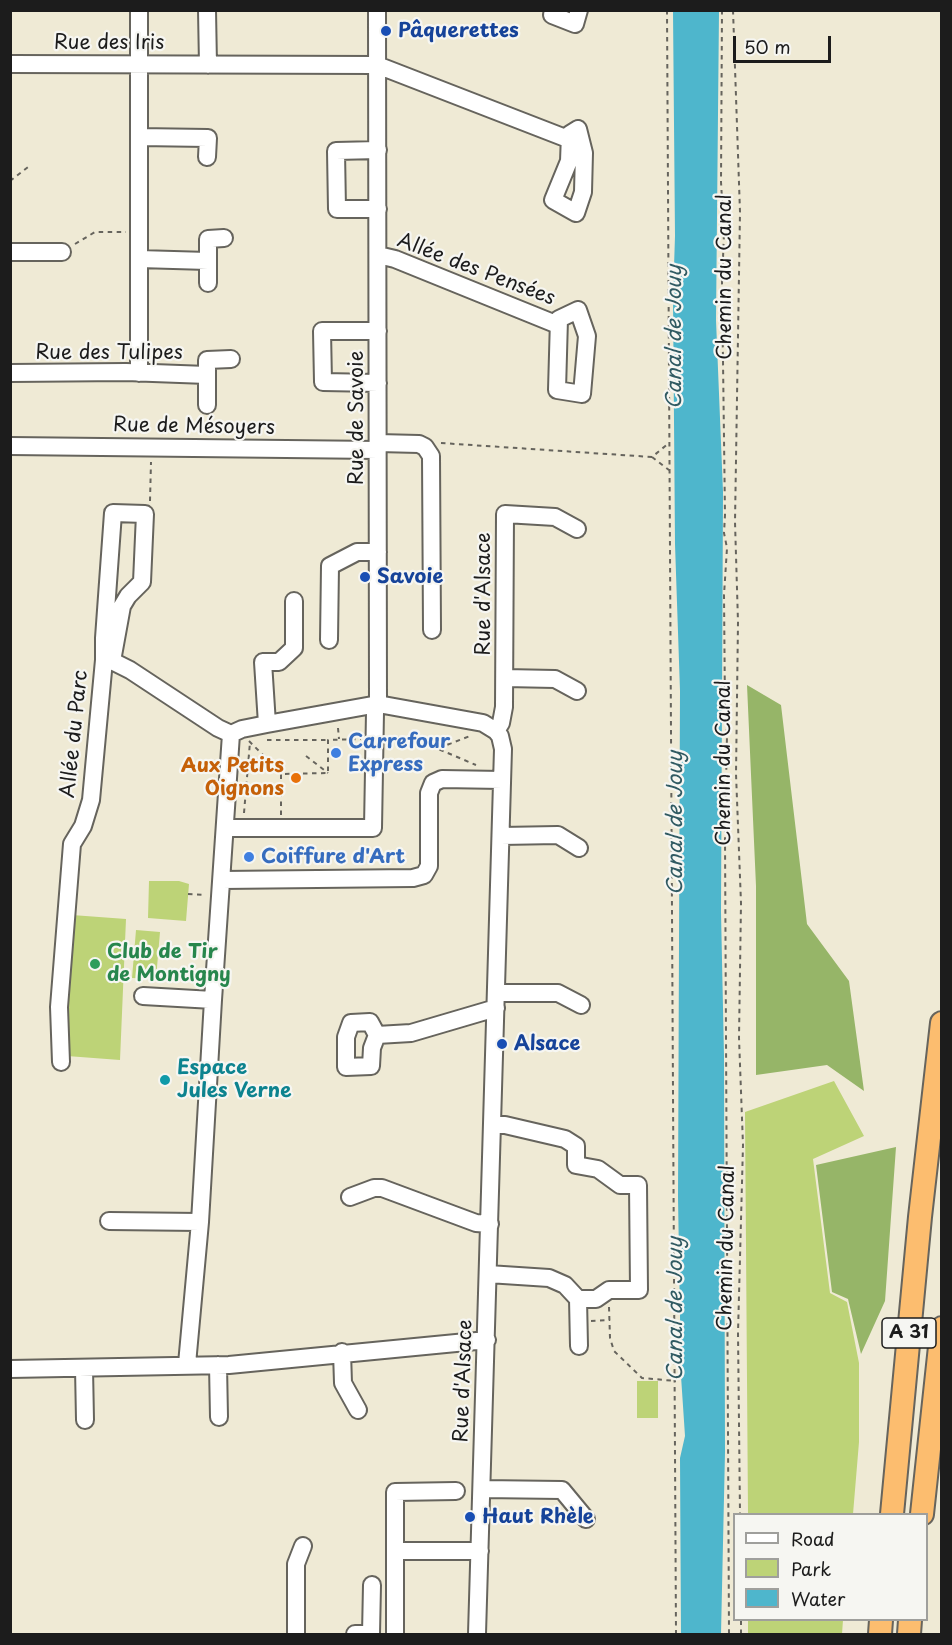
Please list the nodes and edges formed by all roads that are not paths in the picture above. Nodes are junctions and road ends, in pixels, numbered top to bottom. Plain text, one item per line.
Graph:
1 (139, 10) edge
2 (207, 10) edge
3 (377, 10) edge
4 (553, 10) edge
5 (579, 10) edge
6 (10, 64) edge
7 (139, 64) junction
8 (208, 65) junction
9 (377, 65) junction
10 (139, 137) junction
11 (568, 140) dead end
12 (378, 150) junction
13 (207, 157) dead end
14 (378, 209) junction
15 (224, 238) dead end
16 (10, 252) edge
17 (62, 252) road end
18 (378, 255) junction
19 (139, 259) junction
20 (208, 261) junction
21 (208, 283) dead end
22 (558, 325) junction
23 (378, 331) junction
24 (558, 343) junction
25 (585, 350) junction
26 (231, 359) dead end
27 (10, 373) edge
28 (139, 373) junction
29 (207, 375) junction
30 (378, 383) junction
31 (207, 405) dead end
32 (10, 446) edge
33 (378, 446) junction
34 (577, 529) dead end
35 (378, 552) junction
36 (294, 601) dead end
37 (114, 608) junction
38 (432, 630) dead end
39 (329, 640) dead end
40 (108, 661) junction
41 (505, 678) junction
42 (577, 692) dead end
43 (378, 704) junction
44 (489, 727) junction
45 (266, 732) junction
46 (244, 736) junction
47 (498, 780) junction
48 (225, 828) junction
49 (501, 836) junction
50 (579, 848) dead end
51 (222, 880) junction
52 (143, 996) dead end
53 (213, 1000) junction
54 (496, 1000) junction
55 (581, 1005) dead end
56 (942, 1023) edge
57 (377, 1035) dead end
58 (61, 1062) dead end
59 (493, 1125) junction
60 (350, 1197) dead end
61 (110, 1221) dead end
62 (200, 1222) junction
63 (490, 1224) junction
64 (488, 1274) junction
65 (578, 1299) junction
66 (942, 1328) edge
67 (486, 1340) junction
68 (579, 1346) dead end
69 (342, 1352) junction
70 (187, 1364) junction
71 (218, 1365) junction
72 (84, 1368) junction
73 (10, 1369) edge
74 (358, 1410) dead end
75 (219, 1417) dead end
76 (85, 1420) dead end
77 (482, 1489) junction
78 (456, 1491) dead end
79 (892, 1513) edge
80 (922, 1513) edge
81 (586, 1519) dead end
82 (303, 1546) dead end
83 (395, 1551) junction
84 (480, 1551) junction
85 (372, 1585) dead end
86 (296, 1635) edge
87 (355, 1635) edge
88 (395, 1635) edge
89 (477, 1635) edge

1 - 7 street
2 - 8 street
3 - 9 street, Rue de Savoie
4 - 5 street
6 - 7 street, Rue des Iris
7 - 8 street, Rue des Iris
7 - 10 street
8 - 9 street, Rue des Iris
9 - 11 street
9 - 12 street, Rue de Savoie
10 - 13 street
10 - 19 street
12 - 14 street, Rue de Savoie
12 - 14 street
14 - 18 street, Rue de Savoie
15 - 20 street
16 - 17 street
18 - 22 street, Allée des Pensées
18 - 23 street, Rue de Savoie
19 - 20 street
19 - 28 street
20 - 21 street
22 - 24 street, Allée des Pensées
22 - 25 street, Allée des Pensées
23 - 30 street, Rue de Savoie
23 - 30 street
24 - 25 street
24 - 25 street, Allée des Pensées
26 - 29 street, Rue des Tulipes
27 - 28 street, Rue des Tulipes
28 - 29 street, Rue des Tulipes
29 - 31 street, Rue des Tulipes
30 - 33 street, Rue de Savoie
32 - 33 street, Rue de Mésoyers
33 - 35 street, Rue de Savoie
33 - 38 street, Rue de Mésoyers
34 - 41 street, Rue d'Alsace
35 - 39 street
35 - 43 street, Rue de Savoie
36 - 45 street
37 - 37 street, Allée du Parc
37 - 40 street, Allée du Parc
40 - 46 street, Allée du Parc
40 - 58 street, Allée du Parc
41 - 42 street, Rue d'Alsace
41 - 44 street, Rue d'Alsace
43 - 44 street
43 - 45 street
43 - 48 street, Rue de Savoie
44 - 47 street, Rue d'Alsace
45 - 46 street
46 - 48 street
47 - 49 street, Rue d'Alsace
47 - 51 street
48 - 51 street
49 - 50 street
49 - 54 street, Rue d'Alsace
51 - 53 street
52 - 53 street
53 - 62 street
54 - 55 street
54 - 57 street
54 - 59 street, Rue d'Alsace
56 - 79 highway, A 31
59 - 63 street, Rue d'Alsace
59 - 65 street
60 - 63 street
61 - 62 street
62 - 70 street
63 - 64 street, Rue d'Alsace
64 - 65 street
64 - 67 street, Rue d'Alsace
65 - 68 street
66 - 80 highway, A 31
67 - 69 street
67 - 77 street, Rue d'Alsace
69 - 71 street
69 - 74 street
70 - 71 street
70 - 72 street
71 - 75 street
72 - 73 street
72 - 76 street
77 - 81 street
77 - 84 street, Rue d'Alsace
78 - 83 street
82 - 86 street
83 - 84 street
83 - 88 street
84 - 89 street, Rue d'Alsace
85 - 87 street

